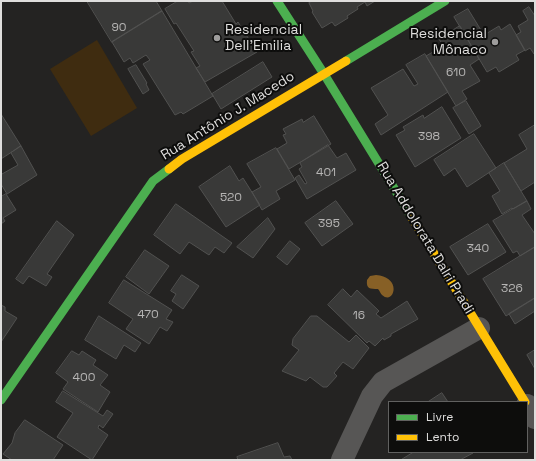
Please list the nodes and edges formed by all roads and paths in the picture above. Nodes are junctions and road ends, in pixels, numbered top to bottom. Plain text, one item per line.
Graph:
1 (277, 1) edge
2 (445, 1) edge
3 (324, 74) junction
4 (479, 328) junction
5 (1, 400) edge
6 (524, 401) edge
7 (528, 407) edge
8 (535, 418) edge
9 (342, 460) edge

1 - 3 street, Rua Addolorata Dalri Pradi
2 - 3 street, Rua Antônio J. Macedo
3 - 4 street, Rua Addolorata Dalri Pradi
3 - 5 street, Rua Antônio J. Macedo
4 - 6 street, Rua Addolorata Dalri Pradi
4 - 9 street
7 - 8 street

